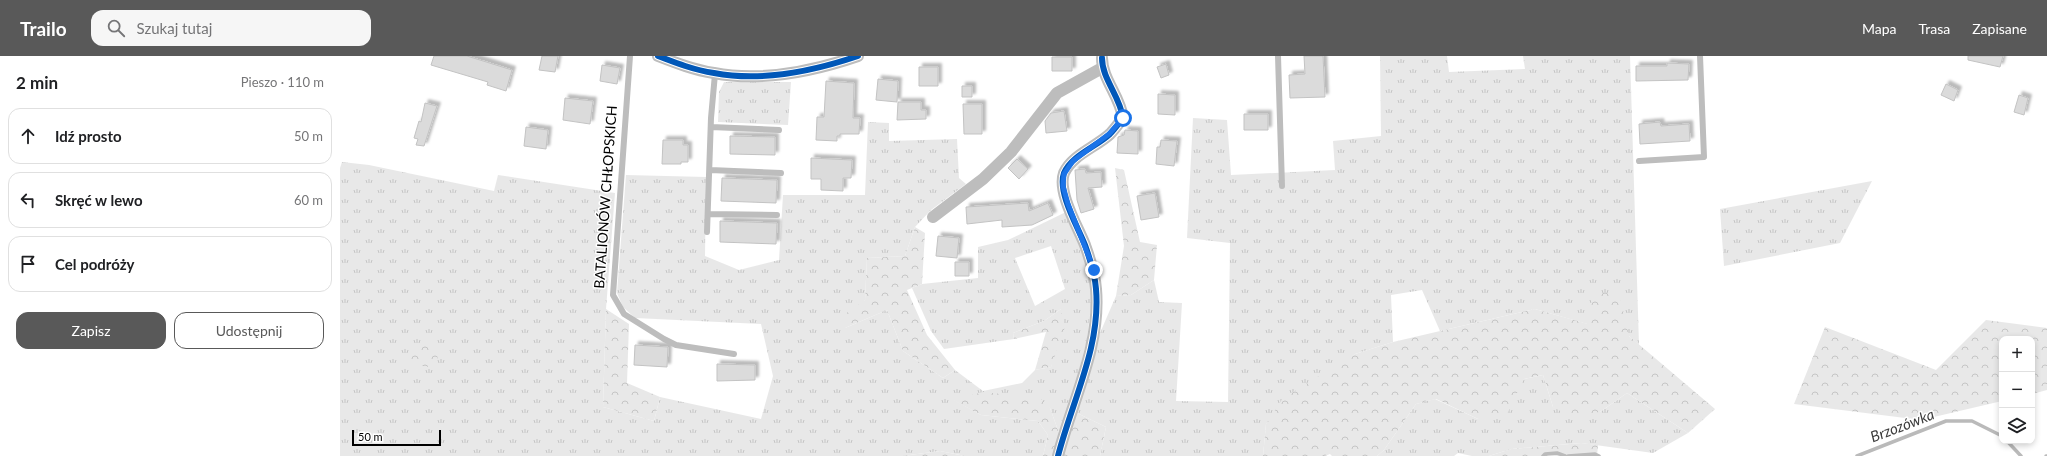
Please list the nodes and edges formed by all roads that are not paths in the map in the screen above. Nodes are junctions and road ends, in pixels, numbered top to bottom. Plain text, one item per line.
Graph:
1 (630, 56) edge
2 (658, 56) edge
3 (858, 56) edge
4 (1278, 56) edge
5 (1700, 56) edge
6 (1102, 59) edge
7 (714, 74) junction
8 (711, 127) junction
9 (779, 130) dead end
10 (1639, 161) dead end
11 (710, 170) junction
12 (781, 173) dead end
13 (1282, 186) dead end
14 (708, 214) junction
15 (777, 215) dead end
16 (933, 217) dead end
17 (707, 232) dead end
18 (734, 354) dead end
19 (1058, 456) edge

1 - 18 lane, BATALIONÓW CHŁOPSKICH
2 - 7 street
3 - 7 street
4 - 13 lane
5 - 10 lane
6 - 16 street
6 - 19 street
7 - 8 lane
8 - 9 lane
8 - 11 lane
11 - 12 lane
11 - 14 lane
14 - 15 lane
14 - 17 lane

